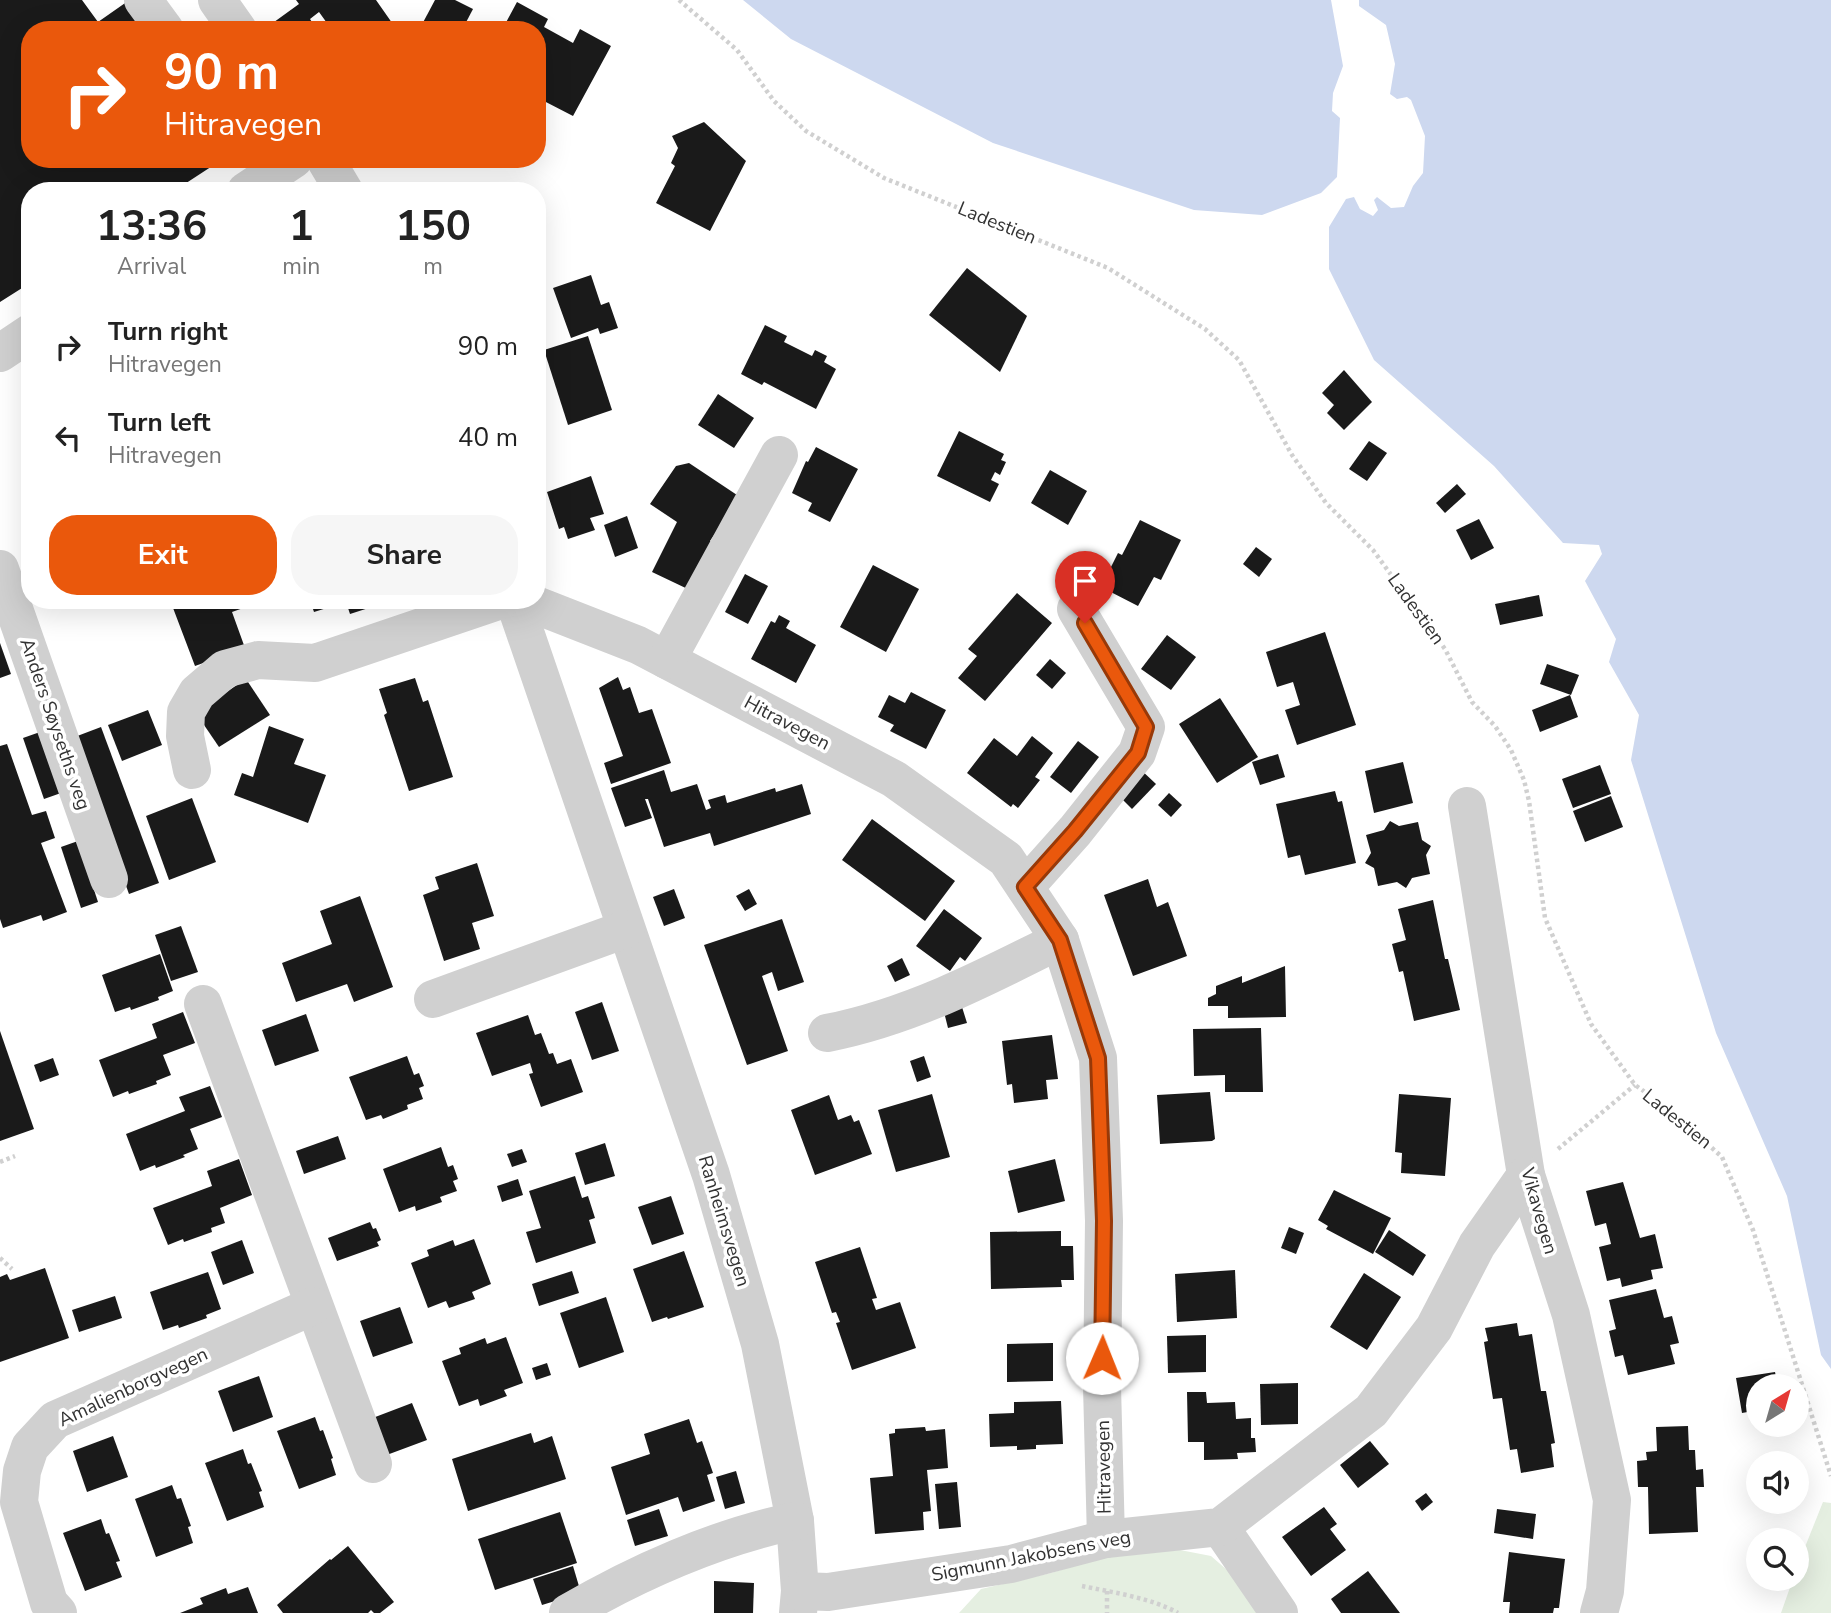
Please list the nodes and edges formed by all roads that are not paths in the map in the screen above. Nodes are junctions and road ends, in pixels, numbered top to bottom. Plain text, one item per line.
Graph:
1 (143, 0) edge
2 (217, 0) edge
3 (158, 21) edge
4 (232, 21) edge
5 (280, 168) edge
6 (260, 182) edge
7 (21, 339) edge
8 (0, 353) edge
9 (779, 455) dead end
10 (0, 569) edge
11 (474, 609) edge
12 (517, 609) edge
13 (546, 609) edge
14 (1076, 609) dead end
15 (667, 660) junction
16 (192, 770) dead end
17 (1467, 806) dead end
18 (109, 879) dead end
19 (1025, 887) junction
20 (626, 929) junction
21 (1060, 940) junction
22 (433, 999) dead end
23 (203, 1004) dead end
24 (827, 1033) dead end
25 (1526, 1175) junction
26 (313, 1306) junction
27 (373, 1464) dead end
28 (795, 1521) junction
29 (1220, 1527) junction
30 (1106, 1539) junction
31 (799, 1602) edge
32 (53, 1608) edge
33 (568, 1613) edge
34 (1279, 1613) edge
35 (1599, 1613) edge

1 - 3 street
2 - 4 street
5 - 6 street
7 - 8 street
9 - 15 street
10 - 18 street, Anders Søyseths veg
11 - 16 street
12 - 20 street, Ranheimsvegen
13 - 15 street, Hitravegen
14 - 19 street
15 - 19 street, Hitravegen
17 - 25 street, Vikavegen
19 - 21 street, Hitravegen
20 - 22 street
20 - 28 street, Ranheimsvegen
21 - 24 street
21 - 30 street, Hitravegen
23 - 26 street
25 - 29 street
25 - 35 street, Vikavegen
26 - 27 street
26 - 32 street, Amalienborgvegen
28 - 31 street, Ranheimsvegen
28 - 33 street
29 - 30 street, Sigmunn Jakobsens veg
29 - 34 street
30 - 31 street, Sigmunn Jakobsens veg

